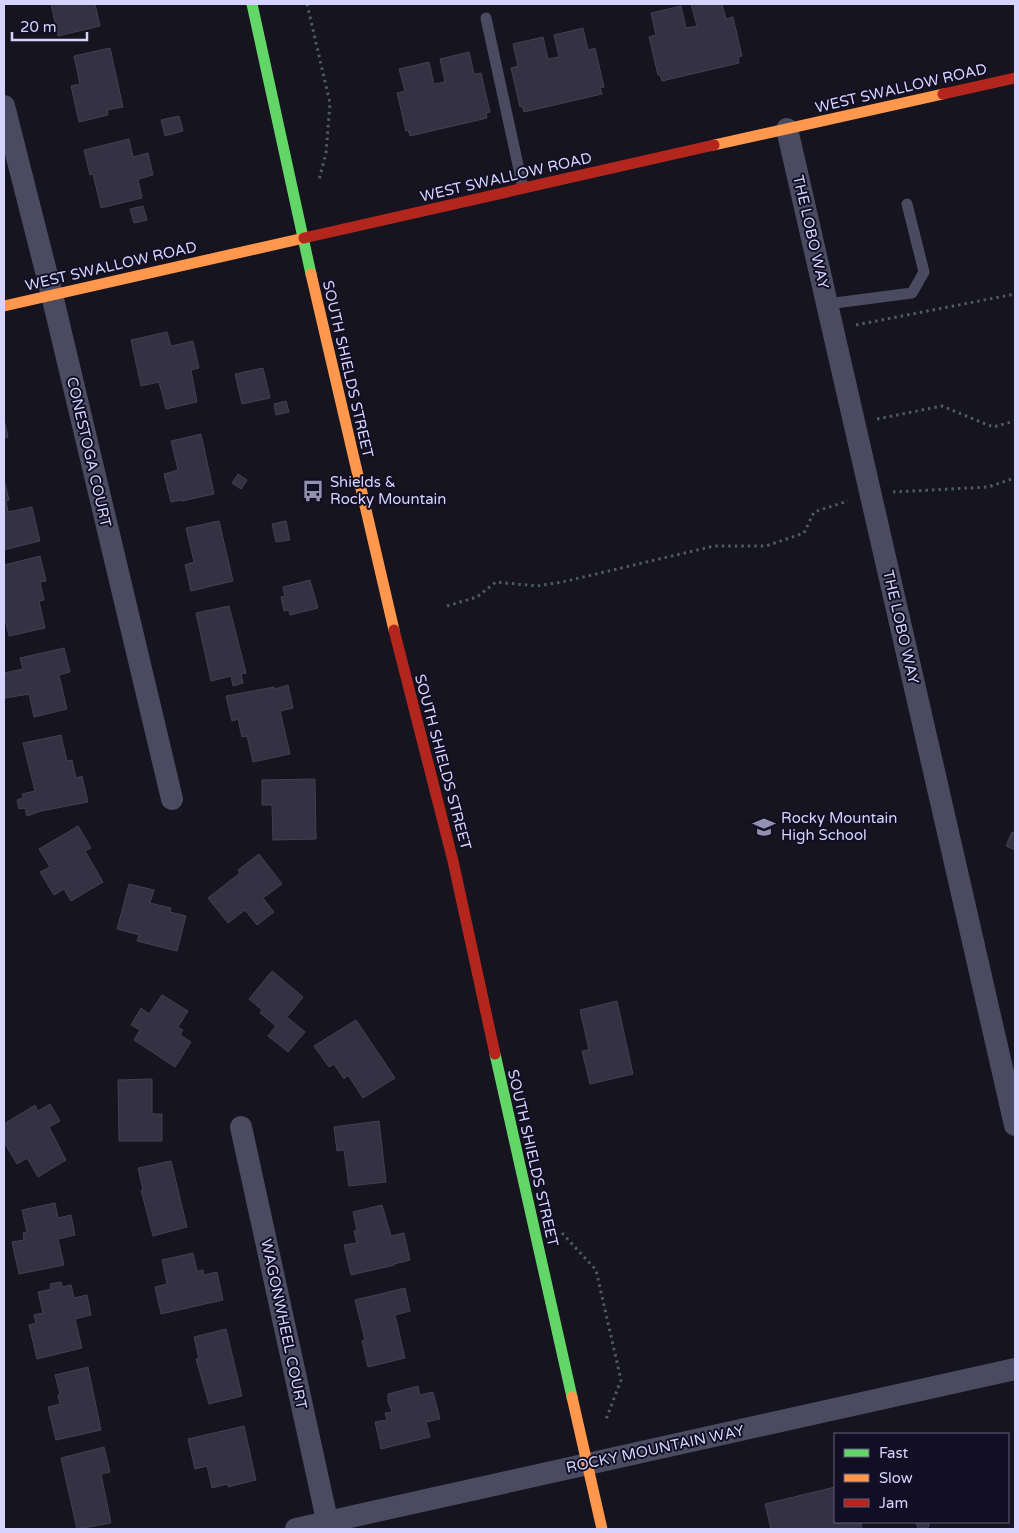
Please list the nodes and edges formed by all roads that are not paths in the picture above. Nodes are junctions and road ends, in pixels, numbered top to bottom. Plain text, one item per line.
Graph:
1 (252, 4) edge
2 (486, 18) dead end
3 (1015, 78) edge
4 (4, 106) edge
5 (787, 129) junction
6 (523, 188) junction
7 (907, 204) dead end
8 (303, 238) junction
9 (52, 295) junction
10 (827, 304) junction
11 (4, 306) edge
12 (172, 799) dead end
13 (1015, 1125) edge
14 (241, 1127) dead end
15 (1015, 1370) edge
16 (588, 1463) junction
17 (328, 1526) edge
18 (296, 1529) edge
19 (602, 1529) edge

1 - 8 main road, SOUTH SHIELDS STREET
2 - 6 lane
3 - 5 main road, WEST SWALLOW ROAD
4 - 9 street, CONESTOGA COURT
5 - 6 main road, WEST SWALLOW ROAD
5 - 10 street, THE LOBO WAY
6 - 8 main road, WEST SWALLOW ROAD
7 - 10 lane
8 - 9 main road, WEST SWALLOW ROAD
8 - 16 main road, SOUTH SHIELDS STREET
9 - 11 main road, WEST SWALLOW ROAD
9 - 12 street, CONESTOGA COURT
10 - 13 street, THE LOBO WAY
14 - 17 street, WAGONWHEEL COURT
15 - 16 street, ROCKY MOUNTAIN WAY
16 - 17 street, ROCKY MOUNTAIN WAY
16 - 19 main road, SOUTH SHIELDS STREET
17 - 18 street, ROCKY MOUNTAIN WAY

